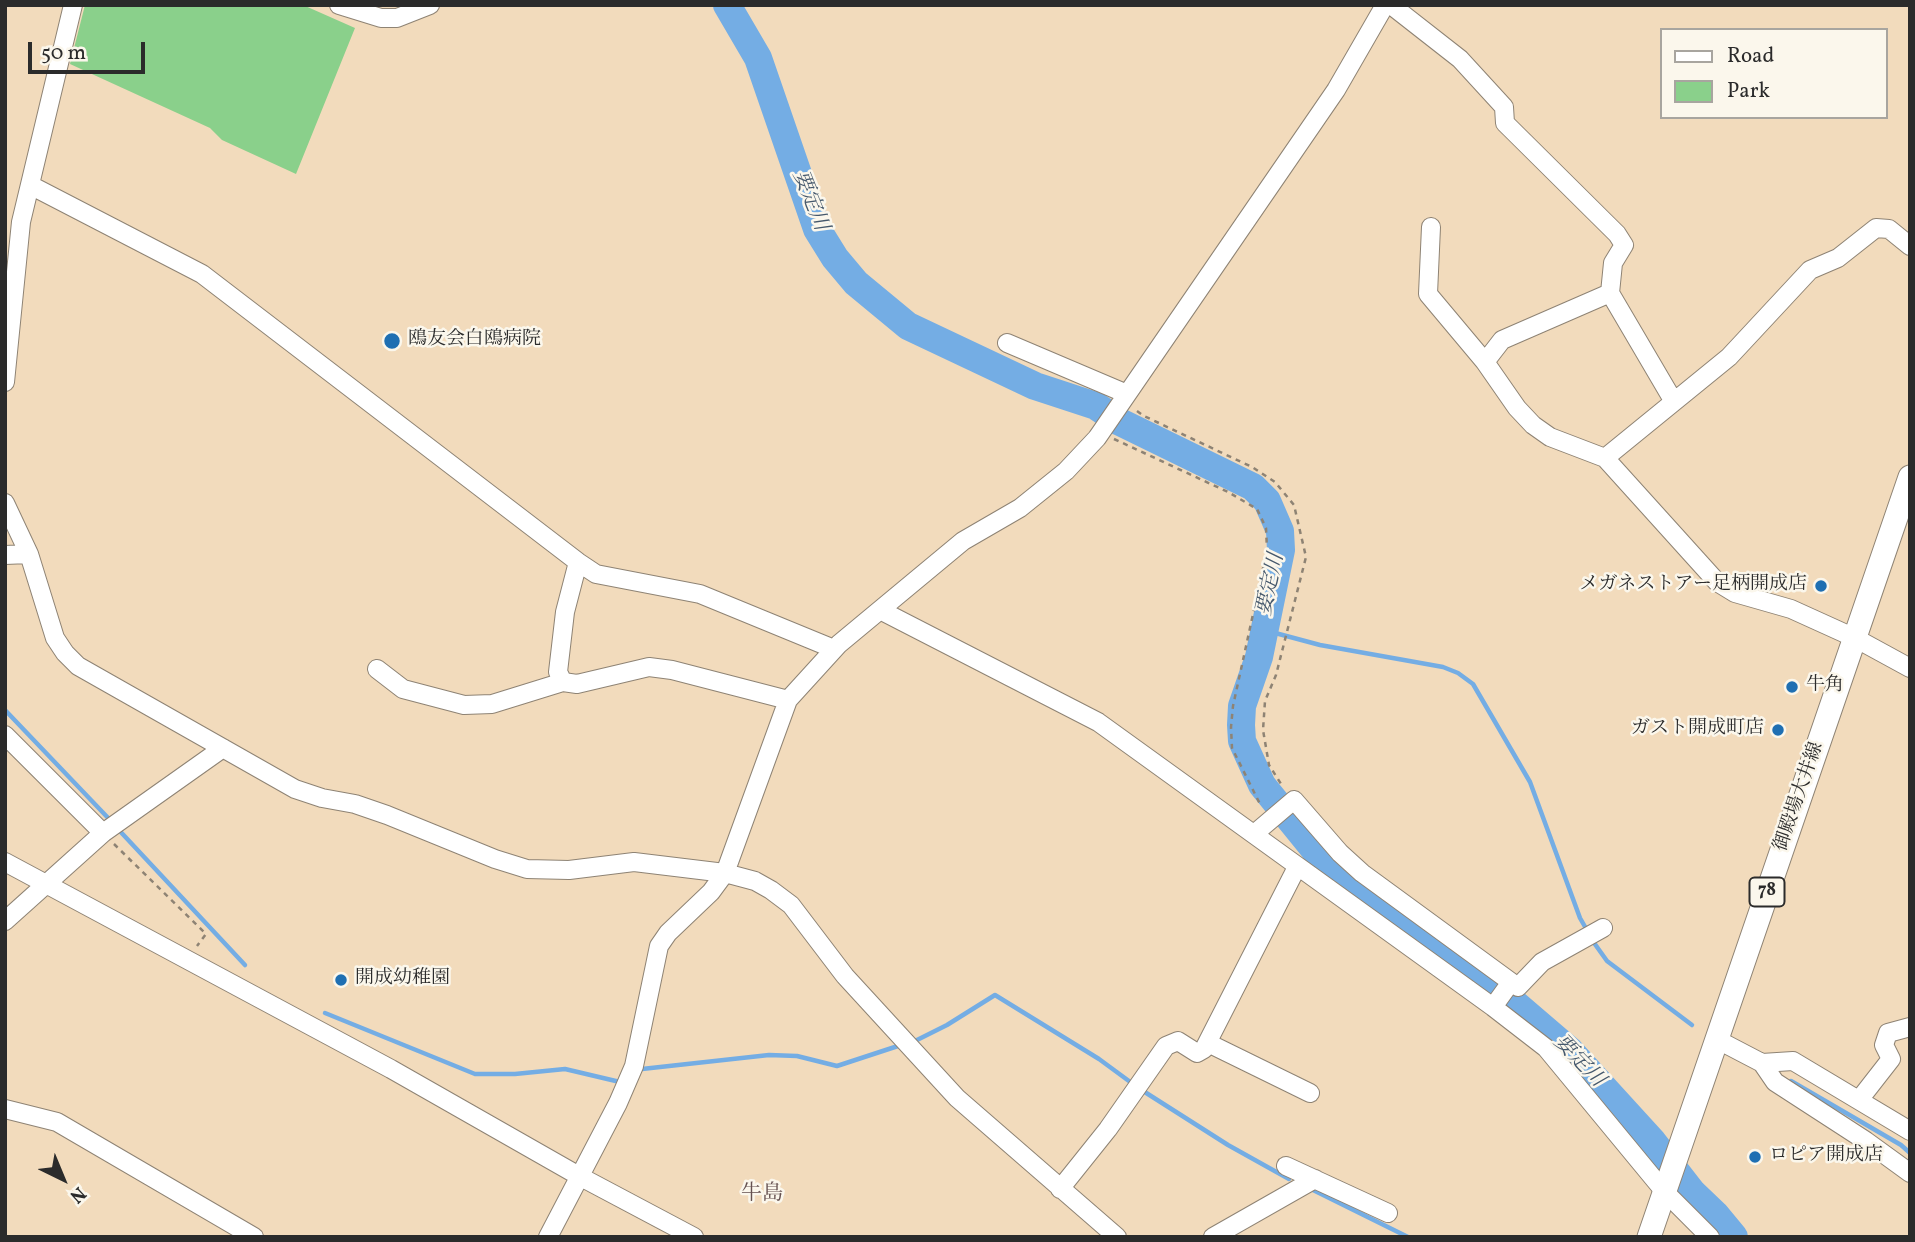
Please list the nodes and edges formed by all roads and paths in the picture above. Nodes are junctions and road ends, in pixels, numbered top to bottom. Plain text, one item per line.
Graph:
1 (73, 5) edge
2 (339, 5) edge
3 (430, 5) edge
4 (1388, 5) edge
5 (30, 185) junction
6 (13, 221) edge
7 (1431, 227) dead end
8 (1910, 246) edge
9 (1610, 293) junction
10 (1007, 343) dead end
11 (1485, 362) junction
12 (5, 382) edge
13 (1124, 400) junction
14 (1674, 402) junction
15 (1097, 438) junction
16 (1605, 458) junction
17 (1910, 477) edge
18 (5, 503) edge
19 (29, 554) junction
20 (5, 555) edge
21 (578, 562) junction
22 (880, 610) junction
23 (1855, 638) junction
24 (834, 649) junction
25 (1910, 668) edge
26 (377, 669) dead end
27 (563, 682) junction
28 (788, 700) junction
29 (5, 734) edge
30 (223, 748) junction
31 (1292, 802) junction
32 (1271, 820) junction
33 (103, 833) junction
34 (1254, 834) junction
35 (5, 862) edge
36 (1297, 867) junction
37 (725, 873) junction
38 (45, 884) junction
39 (5, 921) edge
40 (1598, 931) dead end
41 (194, 950) dead end
42 (1510, 984) junction
43 (1494, 1005) junction
44 (1910, 1027) edge
45 (1716, 1039) junction
46 (1208, 1043) junction
47 (1762, 1063) junction
48 (1310, 1094) dead end
49 (1859, 1100) junction
50 (5, 1109) edge
51 (1910, 1131) edge
52 (1286, 1166) dead end
53 (1910, 1173) edge
54 (579, 1176) junction
55 (1315, 1179) junction
56 (1666, 1187) junction
57 (1060, 1189) junction
58 (1388, 1213) dead end
59 (254, 1237) edge
60 (548, 1237) edge
61 (694, 1237) edge
62 (1117, 1237) edge
63 (1213, 1237) edge
64 (1649, 1237) edge
65 (1710, 1237) edge

1 - 5 street
2 - 3 street
4 - 9 street
4 - 13 street
5 - 6 street
5 - 21 street
6 - 12 street
7 - 11 street
8 - 14 street
9 - 11 street
9 - 14 street
10 - 13 street
11 - 16 street
13 - 15 street
13 - 31 path
14 - 16 street
15 - 22 street
15 - 32 path
16 - 23 street
17 - 23 main road, 御殿場大井線 / 78
18 - 19 street
19 - 20 street
19 - 30 street
21 - 24 street
21 - 27 street
22 - 24 street
22 - 34 street
23 - 25 street
23 - 45 main road, 御殿場大井線 / 78
24 - 28 street
26 - 27 street
27 - 28 street
28 - 37 street
29 - 33 street
30 - 33 street
30 - 37 street
31 - 32 street
31 - 42 street
32 - 34 street
33 - 38 street
33 - 41 path
34 - 36 street
35 - 38 street
36 - 43 street
36 - 46 street
37 - 54 street
37 - 57 street
38 - 39 street
38 - 54 street
40 - 42 street
42 - 43 street
43 - 56 street
44 - 49 street
45 - 47 street
45 - 56 main road, 御殿場大井線 / 78
46 - 48 street
46 - 57 street
47 - 49 street
47 - 53 street
49 - 51 street
50 - 59 street
52 - 55 street
54 - 60 street
54 - 61 street
55 - 58 street
55 - 63 street
56 - 64 main road, 御殿場大井線 / 78
56 - 65 street
57 - 62 street

